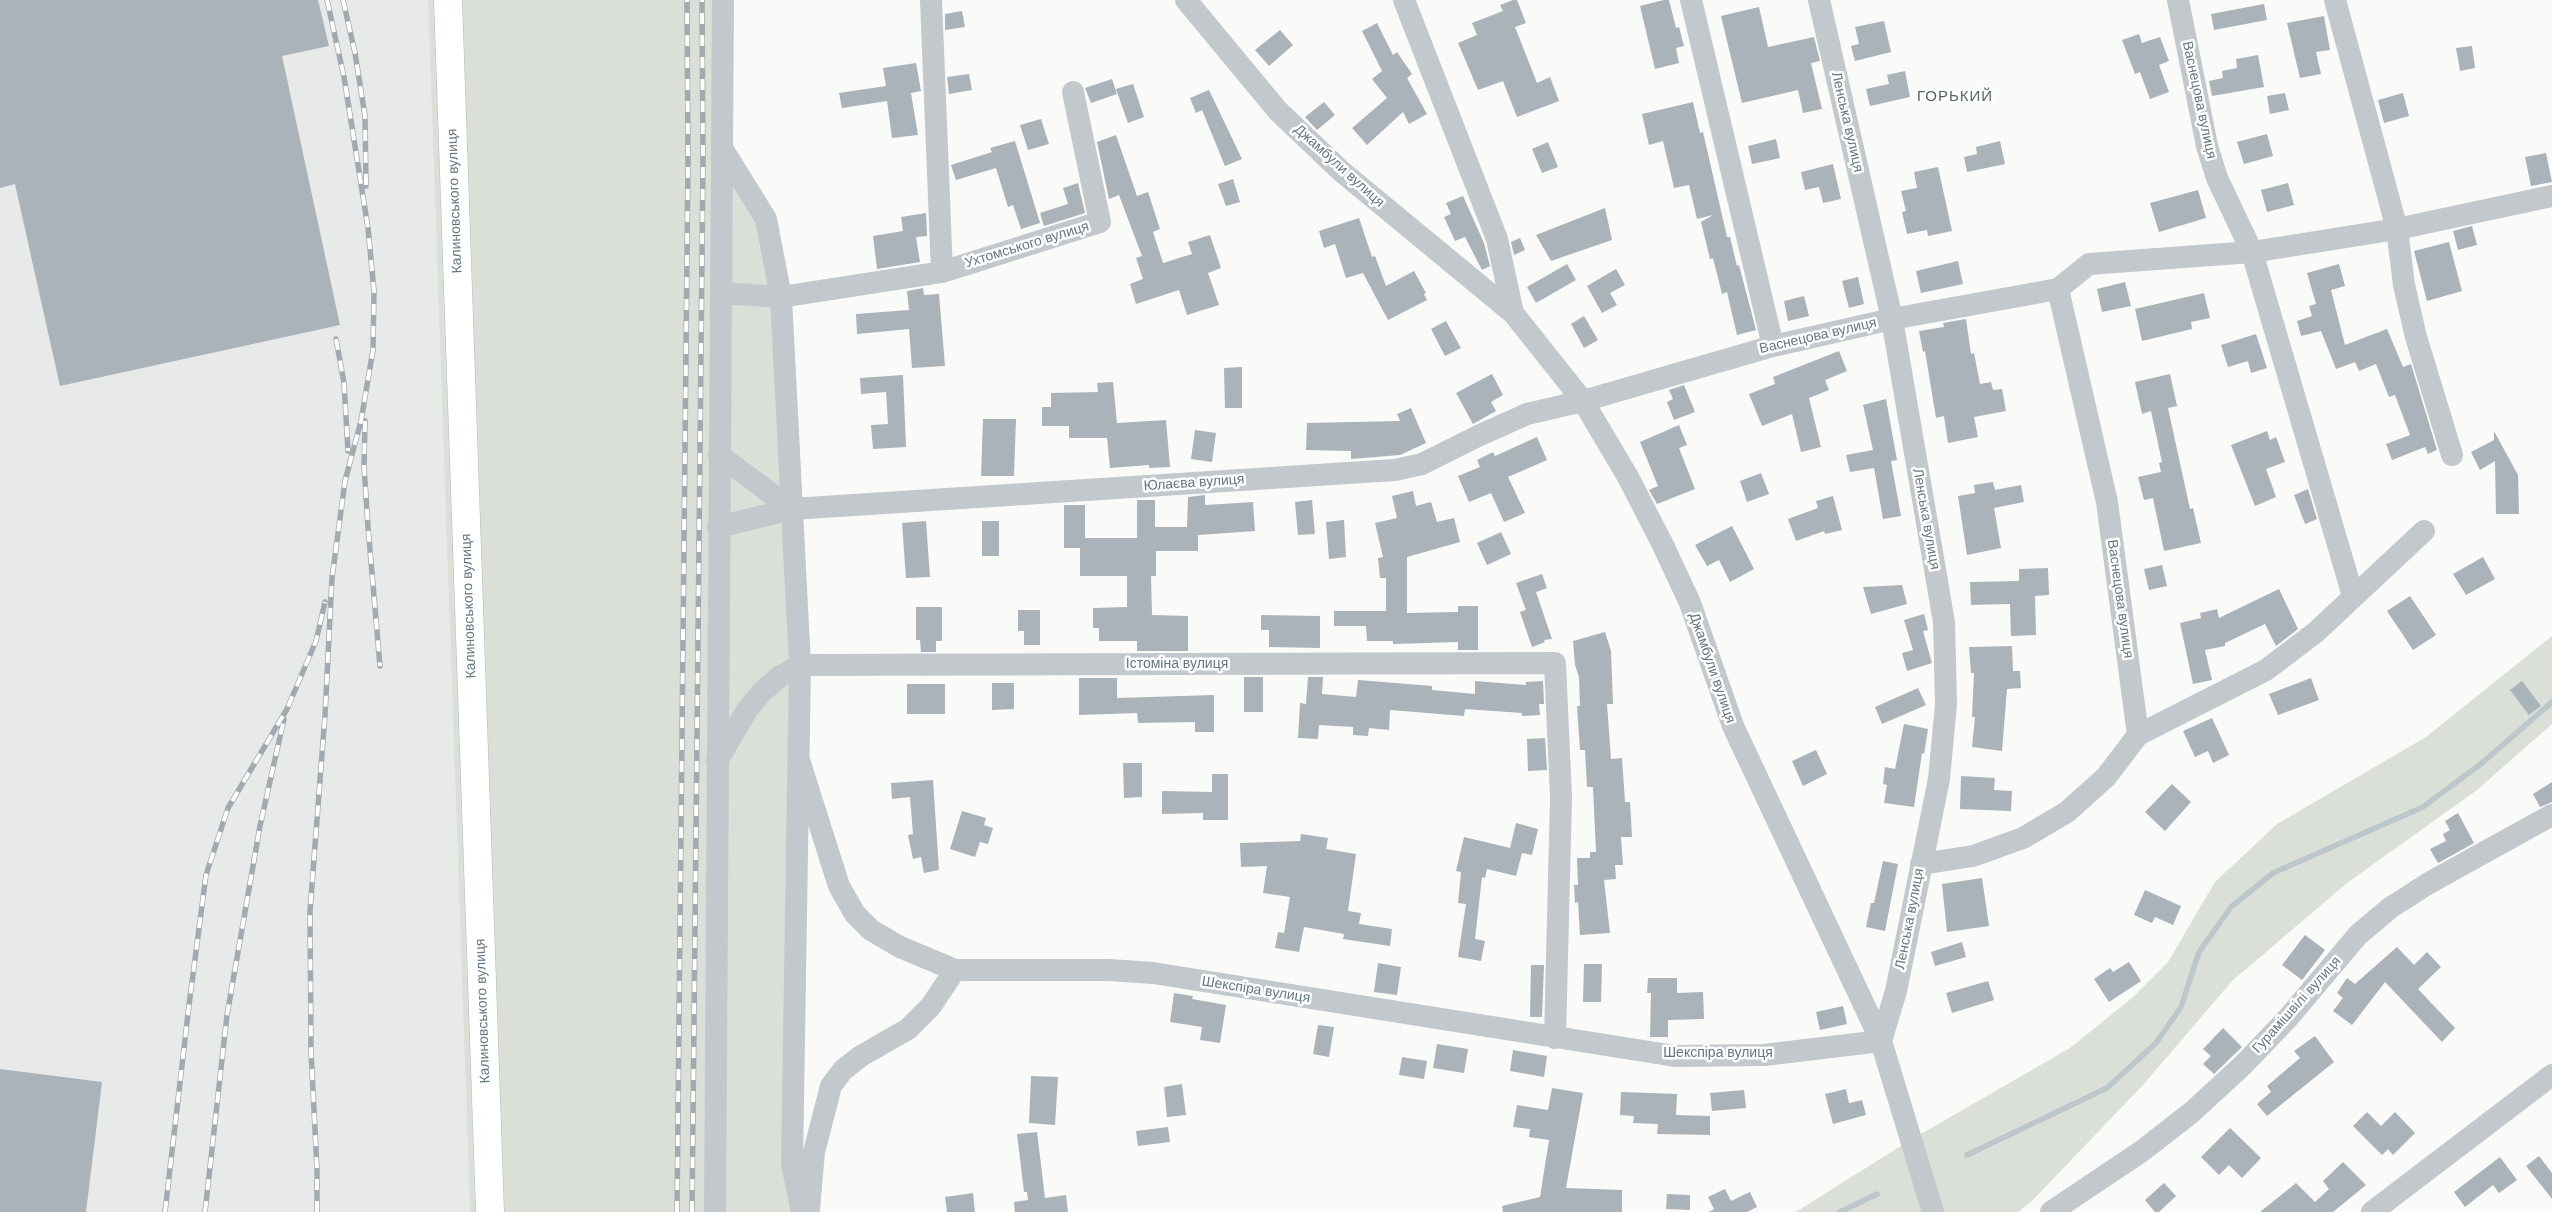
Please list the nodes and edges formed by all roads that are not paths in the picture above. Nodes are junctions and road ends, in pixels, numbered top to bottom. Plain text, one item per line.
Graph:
1 (448, 0) edge
2 (723, 0) edge
3 (931, 0) edge
4 (1186, 0) edge
5 (1404, 0) edge
6 (1691, 0) edge
7 (1819, 0) edge
8 (2178, 0) edge
9 (2335, 0) edge
10 (1073, 92) dead end
11 (722, 148) junction
12 (2552, 196) edge
13 (2397, 229) junction
14 (2252, 252) junction
15 (942, 272) junction
16 (2058, 289) junction
17 (721, 293) junction
18 (782, 297) junction
19 (1512, 313) junction
20 (1892, 319) junction
21 (1773, 346) junction
22 (1582, 401) junction
23 (719, 455) junction
24 (2452, 455) dead end
25 (792, 509) junction
26 (718, 528) junction
27 (2424, 531) dead end
28 (2353, 596) junction
29 (800, 665) junction
30 (2138, 735) junction
31 (799, 760) junction
32 (717, 761) junction
33 (2552, 815) edge
34 (1921, 864) junction
35 (955, 970) junction
36 (1555, 1038) junction
37 (1881, 1041) junction
38 (2552, 1075) edge
39 (490, 1212) edge
40 (715, 1212) edge
41 (802, 1212) edge
42 (809, 1212) edge
43 (1933, 1212) edge
44 (2051, 1212) edge
45 (2372, 1212) edge

1 - 39 street, Калиновського вулиця
2 - 11 street
3 - 15 street
4 - 19 street, Джамбули вулиця
5 - 19 street, Джамбули вулиця
6 - 21 street
7 - 20 street, Ленська вулиця
8 - 14 street, Васнецова вулиця
9 - 13 street
10 - 15 street, Ухтомського вулиця
11 - 17 street
11 - 18 street
12 - 13 street, Васнецова вулиця
13 - 14 street, Васнецова вулиця
13 - 24 street
14 - 16 street, Васнецова вулиця
14 - 28 street, Васнецова вулиця
15 - 18 street, Ухтомського вулиця
16 - 20 street, Васнецова вулиця
16 - 30 street, Васнецова вулиця
17 - 18 street, Ухтомського вулиця
17 - 23 street
18 - 25 street
19 - 22 street, Джамбули вулиця
20 - 21 street, Васнецова вулиця
20 - 34 street, Ленська вулиця
21 - 22 street, Васнецова вулиця
22 - 25 street, Юлаєва вулиця
22 - 37 street, Джамбули вулиця
23 - 25 street
23 - 26 street
25 - 26 street, Юлаєва вулиця
25 - 29 street
26 - 32 street
27 - 28 street
28 - 30 street
29 - 31 street
29 - 32 street
29 - 36 street, Істоміна вулиця
30 - 34 street
31 - 35 street
31 - 41 street
32 - 40 street
33 - 44 street, Гурамішвілі вулиця
34 - 37 street, Ленська вулиця
35 - 36 street, Шекспіра вулиця
35 - 42 street
36 - 37 street, Шекспіра вулиця
37 - 43 street, Джамбули вулиця
38 - 45 street

